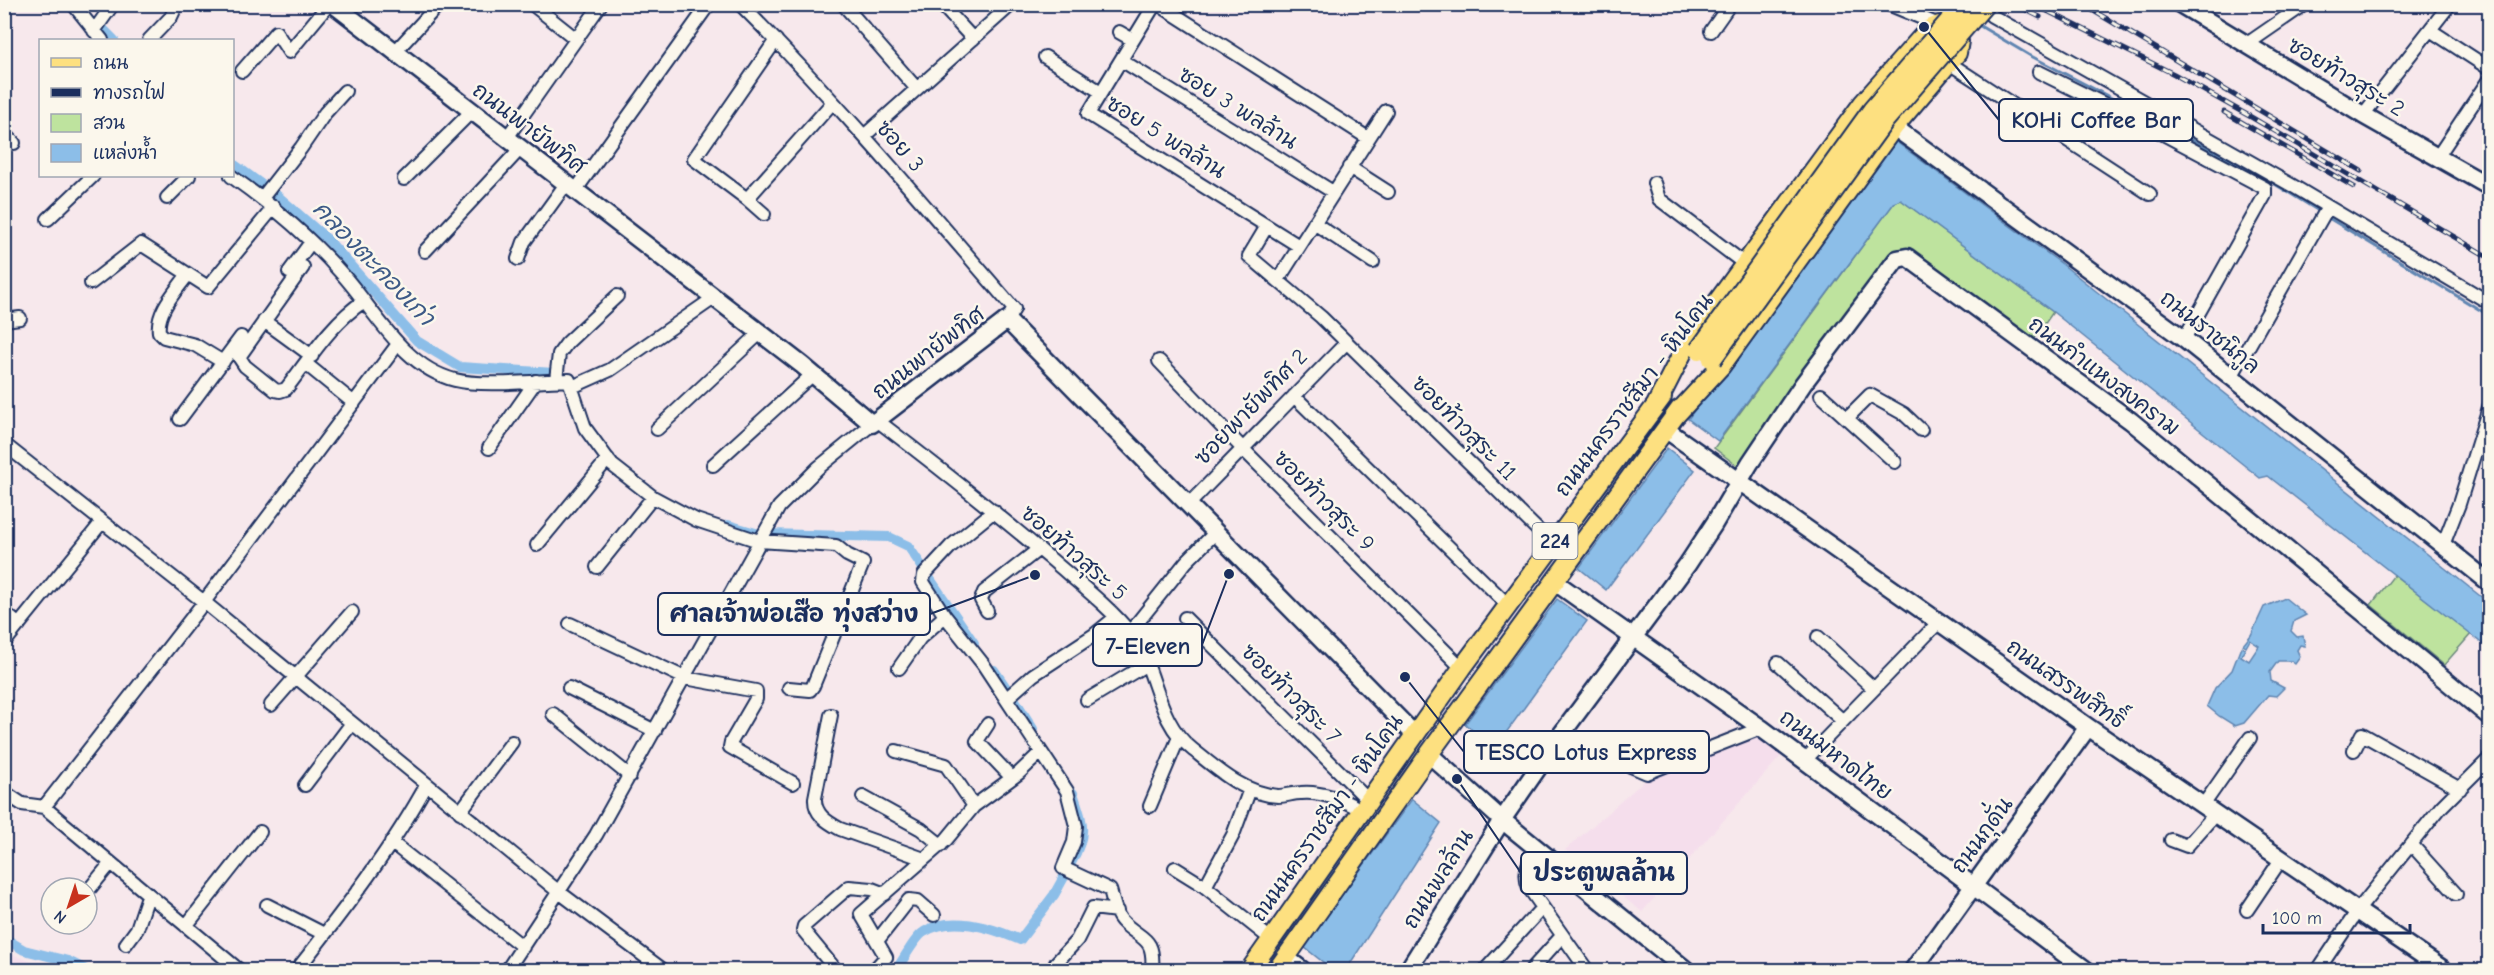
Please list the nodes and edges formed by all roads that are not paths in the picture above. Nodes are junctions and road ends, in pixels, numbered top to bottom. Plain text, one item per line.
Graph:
1 (73, 4) edge
2 (113, 4) edge
3 (177, 4) edge
4 (331, 4) edge
5 (439, 4) edge
6 (531, 4) edge
7 (601, 4) edge
8 (710, 4) edge
9 (740, 4) edge
10 (843, 4) edge
11 (940, 4) edge
12 (1012, 4) edge
13 (1156, 4) edge
14 (1730, 4) edge
15 (1888, 4) edge
16 (1964, 4) edge
17 (1979, 4) edge
18 (1985, 4) edge
19 (2306, 4) edge
20 (2450, 4) edge
21 (2193, 7) edge
22 (1940, 26) junction
23 (2430, 30) junction
24 (1712, 31) dead end
25 (1119, 32) dead end
26 (98, 36) edge
27 (150, 39) edge
28 (576, 39) junction
29 (973, 39) junction
30 (776, 40) junction
31 (1133, 40) junction
32 (2247, 44) junction
33 (394, 53) junction
34 (1045, 57) dead end
35 (1121, 60) junction
36 (1949, 63) junction
37 (2490, 69) edge
38 (242, 70) dead end
39 (2039, 72) dead end
40 (2490, 78) edge
41 (2097, 88) junction
42 (917, 89) junction
43 (345, 91) dead end
44 (1101, 92) junction
45 (833, 102) junction
46 (1386, 111) dead end
47 (471, 112) junction
48 (2363, 115) junction
49 (1894, 127) junction
50 (4, 133) edge
51 (864, 136) junction
52 (1368, 138) junction
53 (14, 143) dead end
54 (513, 144) junction
55 (2438, 156) junction
56 (1349, 168) junction
57 (92, 177) edge
58 (188, 177) edge
59 (232, 177) edge
60 (404, 179) dead end
61 (1653, 183) dead end
62 (571, 187) junction
63 (2490, 188) edge
64 (1334, 192) junction
65 (1388, 192) dead end
66 (2150, 194) dead end
67 (167, 198) dead end
68 (262, 198) junction
69 (747, 199) junction
70 (274, 207) junction
71 (2326, 211) junction
72 (764, 214) dead end
73 (48, 219) dead end
74 (1314, 223) junction
75 (1267, 225) junction
76 (311, 242) junction
77 (1299, 246) junction
78 (425, 251) dead end
79 (518, 259) dead end
80 (1373, 262) dead end
81 (1745, 264) junction
82 (303, 267) dead end
83 (188, 274) junction
84 (1278, 280) junction
85 (91, 283) dead end
86 (617, 296) dead end
87 (714, 298) junction
88 (364, 301) junction
89 (2490, 303) edge
90 (20, 318) dead end
91 (1007, 320) junction
92 (4, 321) edge
93 (264, 321) junction
94 (760, 333) junction
95 (2184, 339) junction
96 (1347, 342) junction
97 (398, 344) junction
98 (1705, 355) junction
99 (309, 360) junction
100 (1159, 361) dead end
101 (223, 362) junction
102 (813, 374) junction
103 (2231, 377) junction
104 (556, 380) junction
105 (536, 381) junction
106 (570, 383) junction
107 (1821, 395) dead end
108 (1294, 396) junction
109 (354, 403) junction
110 (1656, 405) junction
111 (2489, 410) edge
112 (1847, 418) junction
113 (180, 419) dead end
114 (875, 422) junction
115 (1670, 423) junction
116 (657, 429) dead end
117 (1921, 430) dead end
118 (4, 444) edge
119 (489, 448) dead end
120 (1243, 449) junction
121 (608, 459) junction
122 (1895, 462) dead end
123 (713, 465) dead end
124 (1738, 483) junction
125 (653, 497) junction
126 (1189, 504) junction
127 (994, 511) junction
128 (102, 522) junction
129 (1216, 532) junction
130 (759, 541) junction
131 (1552, 544) junction
132 (537, 545) dead end
133 (2443, 545) junction
134 (1039, 549) junction
135 (597, 567) dead end
136 (1555, 582) junction
137 (2490, 583) edge
138 (202, 600) junction
139 (1508, 604) junction
140 (987, 611) dead end
141 (4, 612) edge
142 (352, 612) dead end
143 (945, 616) junction
144 (1115, 618) junction
145 (1185, 618) dead end
146 (1938, 623) junction
147 (19, 624) junction
148 (570, 624) dead end
149 (1130, 632) junction
150 (1633, 637) junction
151 (1818, 637) dead end
152 (4, 643) edge
153 (1778, 663) dead end
154 (1147, 664) junction
155 (899, 668) dead end
156 (1462, 668) junction
157 (297, 677) junction
158 (685, 678) junction
159 (569, 688) dead end
160 (789, 688) dead end
161 (1874, 689) junction
162 (1006, 699) junction
163 (1087, 700) dead end
164 (271, 705) dead end
165 (554, 714) dead end
166 (831, 715) dead end
167 (2490, 717) edge
168 (1843, 721) junction
169 (352, 723) junction
170 (988, 724) dead end
171 (2088, 727) junction
172 (1761, 728) junction
173 (655, 731) junction
174 (1414, 735) junction
175 (1560, 736) junction
176 (1179, 737) junction
177 (2250, 738) dead end
178 (512, 742) dead end
179 (2354, 750) dead end
180 (896, 751) dead end
181 (1041, 752) junction
182 (1429, 754) junction
183 (2490, 758) edge
184 (1804, 761) junction
185 (630, 777) junction
186 (1012, 778) junction
187 (793, 783) dead end
188 (427, 784) junction
189 (305, 785) dead end
190 (1250, 789) junction
191 (2460, 789) junction
192 (4, 792) edge
193 (863, 797) dead end
194 (1364, 805) junction
195 (974, 806) junction
196 (1150, 806) dead end
197 (41, 807) junction
198 (2210, 809) junction
199 (460, 812) junction
200 (1502, 820) junction
201 (260, 832) dead end
202 (2171, 840) dead end
203 (391, 842) junction
204 (2411, 844) junction
205 (941, 845) junction
206 (1536, 849) junction
207 (2282, 858) junction
208 (924, 859) junction
209 (110, 864) junction
210 (1175, 868) dead end
211 (99, 877) edge
212 (1974, 885) junction
213 (1205, 887) junction
214 (559, 892) junction
215 (885, 894) junction
216 (2456, 894) dead end
217 (148, 896) junction
218 (267, 905) dead end
219 (1542, 908) junction
220 (2247, 910) dead end
221 (2358, 910) junction
222 (1117, 911) junction
223 (934, 915) dead end
224 (186, 926) junction
225 (324, 934) junction
226 (1562, 936) junction
227 (877, 941) junction
228 (1270, 942) junction
229 (126, 944) dead end
230 (523, 947) junction
231 (1282, 964) edge
232 (1486, 969) edge
233 (239, 970) edge
234 (297, 970) edge
235 (507, 970) edge
236 (663, 970) edge
237 (836, 970) edge
238 (874, 970) edge
239 (1056, 970) edge
240 (1152, 970) edge
241 (1250, 970) edge
242 (1302, 970) edge
243 (1408, 970) edge
244 (1531, 970) edge
245 (1585, 970) edge
246 (1686, 970) edge
247 (1913, 970) edge
248 (2086, 970) edge
249 (2318, 970) edge
250 (2444, 970) edge

1 - 26 street
2 - 26 street
3 - 27 street
4 - 33 street, ถนนพายัพทิศ
4 - 38 street
5 - 33 street
6 - 28 street
7 - 28 street
8 - 62 street
9 - 30 street, ซอย 3
10 - 42 street
11 - 29 street
12 - 29 street
13 - 31 street, ซอย 5 พลล้าน
13 - 52 street, ซอย 5 พลล้าน
14 - 24 street
15 - 22 street
16 - 98 main road, ถนนนครราชสีมา - หินโคน / 224, bridge
17 - 41 street
18 - 98 main road, bridge
19 - 32 street
20 - 23 street
21 - 32 street, ซอยท้าวสุระ 2
22 - 36 main road
22 - 81 main road
23 - 37 street
23 - 48 street
25 - 31 street
28 - 54 street
29 - 42 street
30 - 45 street, ซอย 3
30 - 69 street
31 - 35 street, ซอย 5 พลล้าน
32 - 48 street, ซอยท้าวสุระ 2
33 - 47 street, ถนนพายัพทิศ
34 - 44 street
35 - 44 street, ซอย 5 พลล้าน
35 - 64 street, ซอย 3 พลล้าน
36 - 49 main road
36 - 66 street
39 - 41 street
40 - 55 street
41 - 71 street
41 - 95 street
42 - 51 street
43 - 68 street
44 - 75 street, ซอย 5 พลล้าน
45 - 51 street, ซอย 3
45 - 69 street
46 - 52 street
47 - 54 street, ถนนพายัพทิศ
47 - 60 street
48 - 55 street, ซอยท้าวสุระ 2
49 - 95 street, ถนนราชนิกูล
49 - 115 main road
50 - 53 street
51 - 91 street, ซอย 3
52 - 56 street
54 - 62 street, ถนนพายัพทิศ
54 - 78 street
55 - 63 street, ซอยท้าวสุระ 2
56 - 64 street
56 - 65 street
57 - 73 street
58 - 67 street
59 - 68 street
61 - 81 street
62 - 79 street
62 - 87 street, ถนนพายัพทิศ
64 - 74 street
68 - 70 street
69 - 72 street
70 - 76 street
70 - 83 street
71 - 89 street
71 - 103 street
74 - 77 street
74 - 80 street
75 - 77 street, ซอย 5 พลล้าน
75 - 84 street, ซอยท้าวสุระ 11
76 - 88 street
76 - 101 street
77 - 84 street
81 - 110 main road
82 - 93 street
83 - 85 street
83 - 101 street
84 - 96 street, ซอยท้าวสุระ 11
86 - 104 street
87 - 94 street, ถนนพายัพทิศ
87 - 106 street
88 - 97 street
88 - 99 street
90 - 92 street
91 - 114 street, ถนนพายัพทิศ
91 - 126 street, ถนนพายัพทิศ
93 - 99 street
93 - 99 street
94 - 102 street, ถนนพายัพทิศ
94 - 116 street
95 - 103 street, ถนนราชนิกูล
96 - 108 street, ซอยพายัพทิศ 2
96 - 131 street, ซอยท้าวสุระ 11
97 - 105 street
97 - 109 street
98 - 110 main road, ถนนนครราชสีมา - หินโคน / 224
98 - 115 main road
99 - 109 street
100 - 120 street, ซอยท้าวสุระ 9
101 - 113 street
102 - 114 street, ถนนพายัพทิศ
102 - 123 street
103 - 133 street, ถนนราชนิกูล
104 - 105 street
104 - 106 street
105 - 119 street
106 - 121 street
107 - 112 street
108 - 120 street, ซอยพายัพทิศ 2
108 - 139 street
109 - 138 street
110 - 131 main road, ถนนนครราชสีมา - หินโคน / 224
111 - 133 street
112 - 117 street
112 - 122 street
114 - 127 street, ซอยท้าวสุระ 5
114 - 130 street
115 - 124 street, ถนนสรรพสิทธิ์
115 - 136 main road
118 - 128 street
120 - 126 street, ซอยพายัพทิศ 2
120 - 156 street, ซอยท้าวสุระ 9
121 - 125 street
121 - 132 street
124 - 146 street, ถนนสรรพสิทธิ์
124 - 150 street
124 - 167 street, ถนนกำแหงสงคราม
125 - 130 street
125 - 135 street
126 - 129 street, ถนนพายัพทิศ
127 - 134 street, ซอยท้าวสุระ 5
127 - 143 street
128 - 138 street
128 - 147 street
129 - 149 street
129 - 174 street, ถนนพายัพทิศ
130 - 158 street
130 - 160 street
131 - 139 main road, ถนนนครราชสีมา - หินโคน / 224
133 - 137 street, ถนนราชนิกูล
134 - 140 street
134 - 144 street, ซอยท้าวสุระ 5
136 - 150 street, ถนนมหาดไทย
136 - 182 main road
138 - 157 street
138 - 197 street
139 - 156 main road, ถนนนครราชสีมา - หินโคน / 224
141 - 147 street
142 - 157 street
143 - 155 street
143 - 162 street
144 - 149 street, ซอยท้าวสุระ 5
144 - 162 street
145 - 194 street, ซอยท้าวสุระ 7
146 - 161 street
146 - 171 street, ถนนสรรพสิทธิ์
147 - 152 street
148 - 158 street
149 - 154 street, ซอยท้าวสุระ 5
150 - 172 street, ถนนมหาดไทย
150 - 175 street, ถนนพลล้าน
151 - 161 street
153 - 168 street
154 - 163 street
154 - 176 street, ซอยท้าวสุระ 5
156 - 174 main road, ถนนนครราชสีมา - หินโคน / 224
157 - 164 street
157 - 169 street
158 - 173 street
158 - 187 street
159 - 173 street
161 - 168 street
162 - 181 street
165 - 185 street
166 - 208 street
168 - 184 street
169 - 188 street
169 - 189 street
170 - 186 street
171 - 198 street, ถนนสรรพสิทธิ์
171 - 212 street, ถนนกุดั่น
172 - 175 street
172 - 184 street, ถนนมหาดไทย
173 - 185 street
174 - 182 main road
174 - 194 main road, ถนนนครราชสีมา - หินโคน / 224
175 - 200 street, ถนนพลล้าน
176 - 190 street, ซอยท้าวสุระ 5
176 - 196 street
177 - 198 street
178 - 199 street
179 - 191 street
180 - 195 street
181 - 186 street
181 - 222 street
182 - 200 street
182 - 231 main road
183 - 191 street
184 - 212 street, ถนนมหาดไทย
185 - 214 street
186 - 195 street
188 - 199 street
188 - 203 street
190 - 194 street, ซอยท้าวสุระ 5
190 - 213 street
191 - 204 street
192 - 197 street
193 - 205 street
194 - 228 main road, ถนนนครราชสีมา - หินโคน / 224
195 - 205 street
197 - 209 street
198 - 202 street
198 - 207 street, ถนนสรรพสิทธิ์
199 - 214 street
200 - 206 street
200 - 243 street, ถนนพลล้าน
201 - 224 street
203 - 225 street
203 - 230 street
204 - 216 street
204 - 221 street
205 - 208 street
206 - 219 street
206 - 246 street
207 - 220 street
207 - 221 street, ถนนสรรพสิทธิ์
208 - 215 street
209 - 211 street
209 - 217 street
210 - 213 street
212 - 247 street, ถนนกุดั่น
212 - 248 street, ถนนมหาดไทย
213 - 228 street
214 - 230 street
214 - 236 street
215 - 227 street
215 - 237 street
217 - 224 street
217 - 229 street
218 - 225 street
219 - 226 street
219 - 232 street
221 - 249 street
221 - 250 street, ถนนสรรพสิทธิ์
222 - 239 street
222 - 240 street
223 - 227 street
224 - 233 street
225 - 234 street
226 - 244 street
226 - 245 street
227 - 238 street
228 - 231 main road
228 - 241 main road, ถนนนครราชสีมา - หินโคน / 224
230 - 235 street
231 - 242 street

